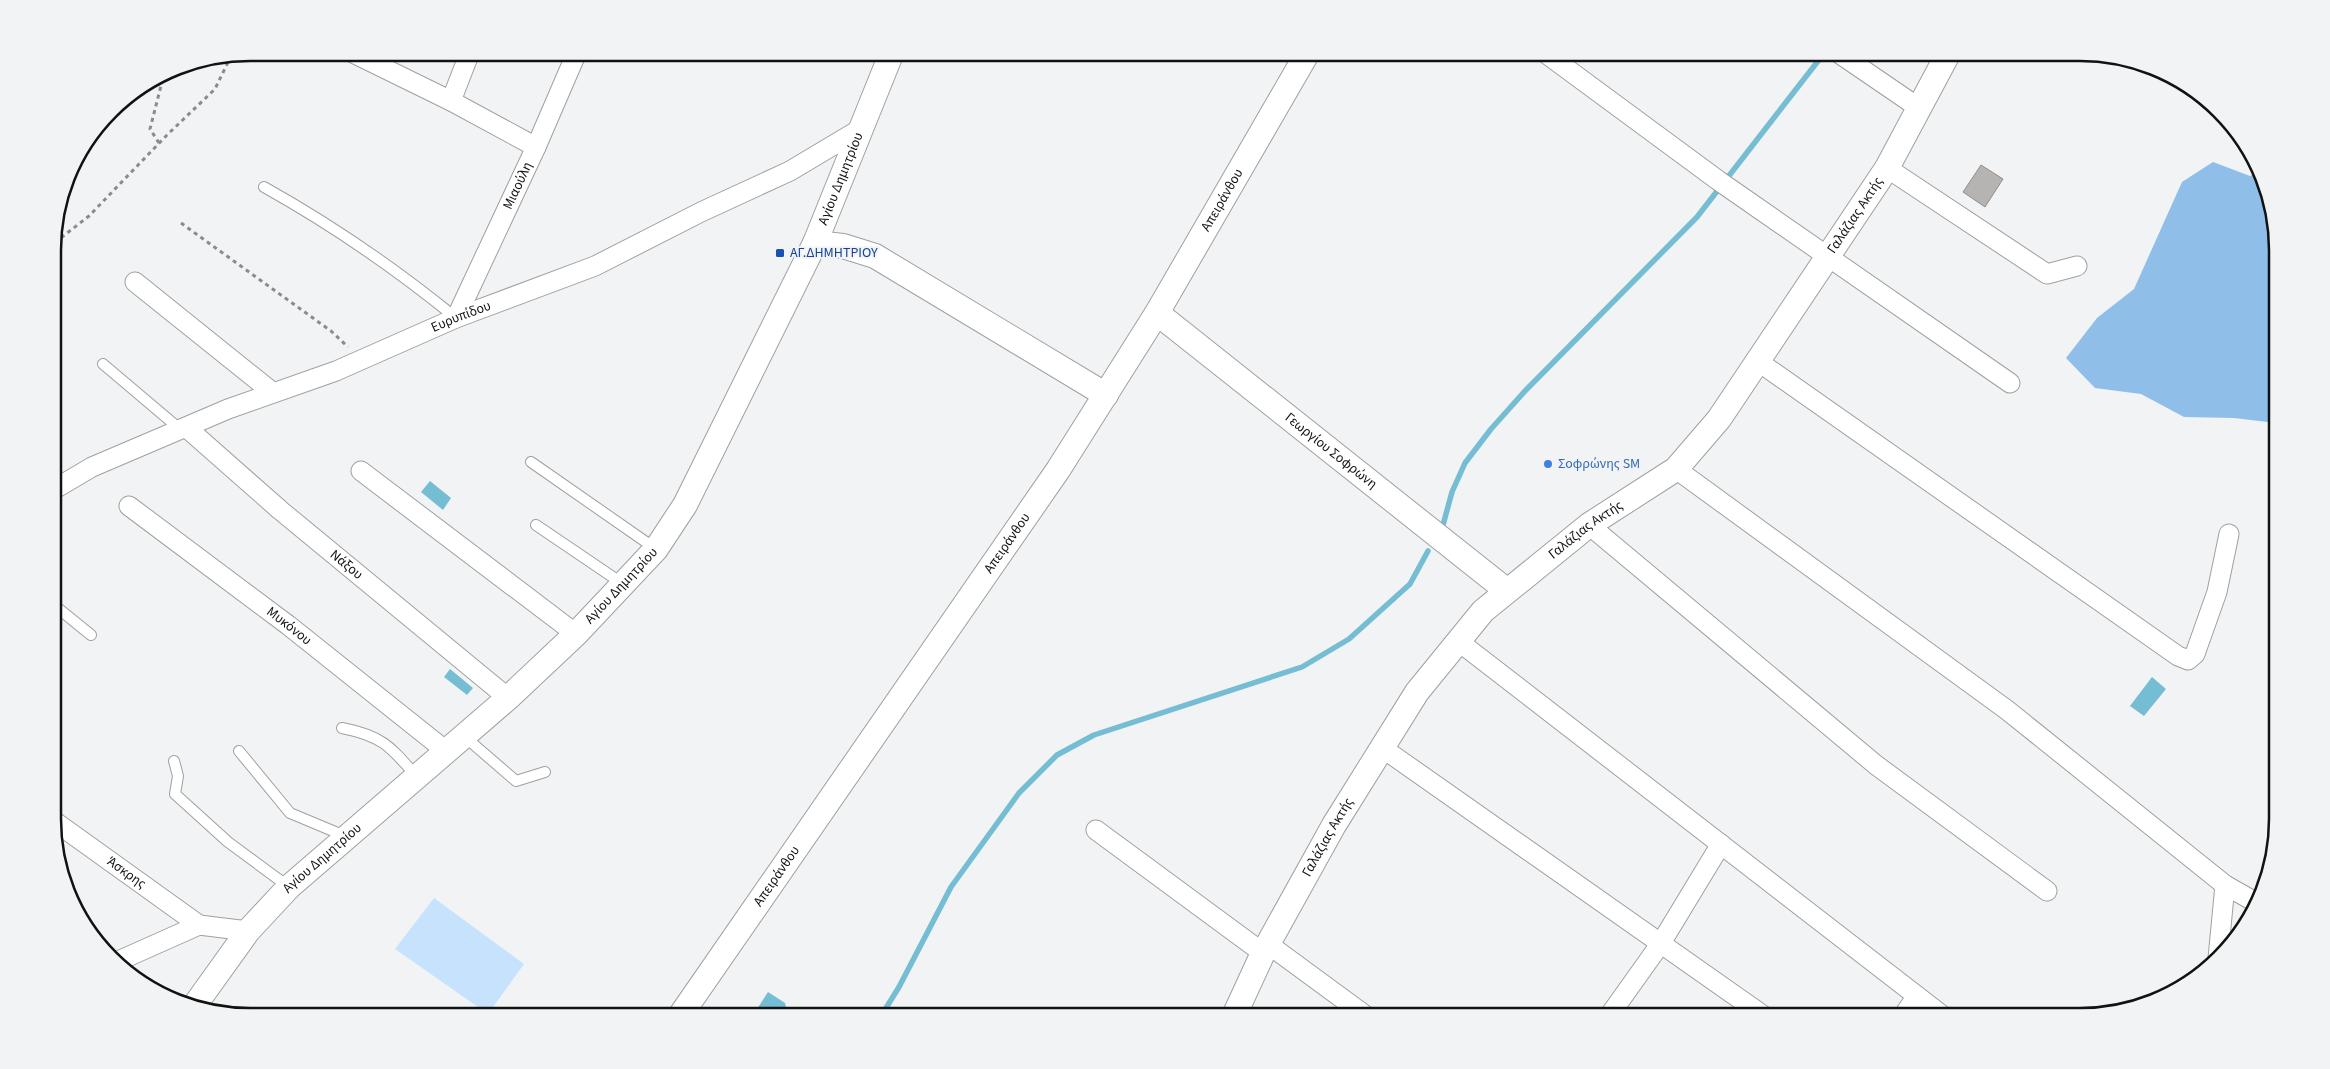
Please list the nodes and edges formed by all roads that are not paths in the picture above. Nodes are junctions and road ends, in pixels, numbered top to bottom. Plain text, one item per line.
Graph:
1 (369, 61) edge
2 (467, 61) edge
3 (573, 61) edge
4 (888, 61) edge
5 (1303, 61) edge
6 (1556, 61) edge
7 (1850, 61) edge
8 (1944, 61) edge
9 (451, 101) junction
10 (1919, 108) junction
11 (862, 128) junction
12 (536, 147) junction
13 (1887, 168) junction
14 (264, 187) dead end
15 (815, 243) junction
16 (1828, 257) junction
17 (2077, 266) dead end
18 (135, 282) dead end
19 (1157, 313) junction
20 (456, 318) junction
21 (1756, 360) junction
22 (103, 364) dead end
23 (2010, 383) dead end
24 (272, 392) junction
25 (1106, 395) junction
26 (184, 429) junction
27 (531, 462) dead end
28 (1676, 469) junction
29 (361, 471) dead end
30 (61, 486) edge
31 (129, 506) dead end
32 (536, 525) dead end
33 (1589, 525) junction
34 (2228, 534) dead end
35 (656, 549) junction
36 (624, 584) junction
37 (1506, 590) junction
38 (61, 611) edge
39 (576, 634) junction
40 (91, 635) dead end
41 (1458, 641) junction
42 (508, 698) junction
43 (342, 728) dead end
44 (465, 736) junction
45 (1381, 747) junction
46 (239, 751) dead end
47 (446, 751) junction
48 (174, 761) dead end
49 (545, 772) dead end
50 (417, 778) junction
51 (62, 826) edge
52 (1096, 830) dead end
53 (345, 836) junction
54 (1722, 844) junction
55 (2225, 885) junction
56 (289, 887) junction
57 (2046, 891) dead end
58 (2250, 900) edge
59 (199, 925) junction
60 (248, 931) junction
61 (1661, 943) junction
62 (2219, 946) edge
63 (1266, 949) junction
64 (124, 959) edge
65 (1916, 996) junction
66 (198, 1000) edge
67 (686, 1008) edge
68 (1238, 1008) edge
69 (1354, 1008) edge
70 (1614, 1008) edge
71 (1753, 1008) edge
72 (1908, 1008) edge
73 (1932, 1008) edge

1 - 9 street
2 - 9 street
3 - 12 street, Μιαούλη
4 - 11 street, Αγίου Δημητρίου
5 - 19 street, Απειράνθου
6 - 16 street
7 - 10 street
8 - 10 street, Γαλάζιας Ακτής
9 - 12 street
10 - 13 street, Γαλάζιας Ακτής
11 - 15 street, Αγίου Δημητρίου
11 - 20 street, Ευρυπίδου
12 - 20 street, Μιαούλη
13 - 16 street, Γαλάζιας Ακτής
13 - 17 street
14 - 20 lane
15 - 25 street
15 - 35 street, Αγίου Δημητρίου
16 - 21 street, Γαλάζιας Ακτής
16 - 23 street
18 - 24 street
19 - 25 street, Απειράνθου
19 - 37 street, Γεωργίου Σοφρώνη
20 - 24 street, Ευρυπίδου
21 - 28 street, Γαλάζιας Ακτής
21 - 34 street
22 - 26 lane
24 - 26 street, Ευρυπίδου
25 - 67 street, Απειράνθου
26 - 30 street, Ευρυπίδου
26 - 42 street, Νάξου
27 - 35 lane
28 - 33 street, Γαλάζιας Ακτής
28 - 55 street
29 - 39 street
31 - 47 street, Μυκόνου
32 - 36 lane
33 - 37 street, Γαλάζιας Ακτής
33 - 57 street
35 - 36 street, Αγίου Δημητρίου
36 - 39 street, Αγίου Δημητρίου
37 - 41 street, Γαλάζιας Ακτής
38 - 40 lane
39 - 42 street, Αγίου Δημητρίου
41 - 45 street, Γαλάζιας Ακτής
41 - 54 street
42 - 44 street, Αγίου Δημητρίου
43 - 50 lane
44 - 47 street, Αγίου Δημητρίου
44 - 49 lane
45 - 61 street
45 - 63 street, Γαλάζιας Ακτής
46 - 53 lane
47 - 50 street, Αγίου Δημητρίου
48 - 56 lane
50 - 53 street, Αγίου Δημητρίου
51 - 59 street, Άσκρης
52 - 63 street
53 - 56 street, Αγίου Δημητρίου
54 - 61 street
54 - 65 street
55 - 58 street
55 - 62 street
56 - 60 street, Αγίου Δημητρίου
59 - 60 street
59 - 64 street
60 - 66 street, Αγίου Δημητρίου
61 - 70 street
61 - 71 street
63 - 68 street, Γαλάζιας Ακτής
63 - 69 street
65 - 72 street
65 - 73 street

